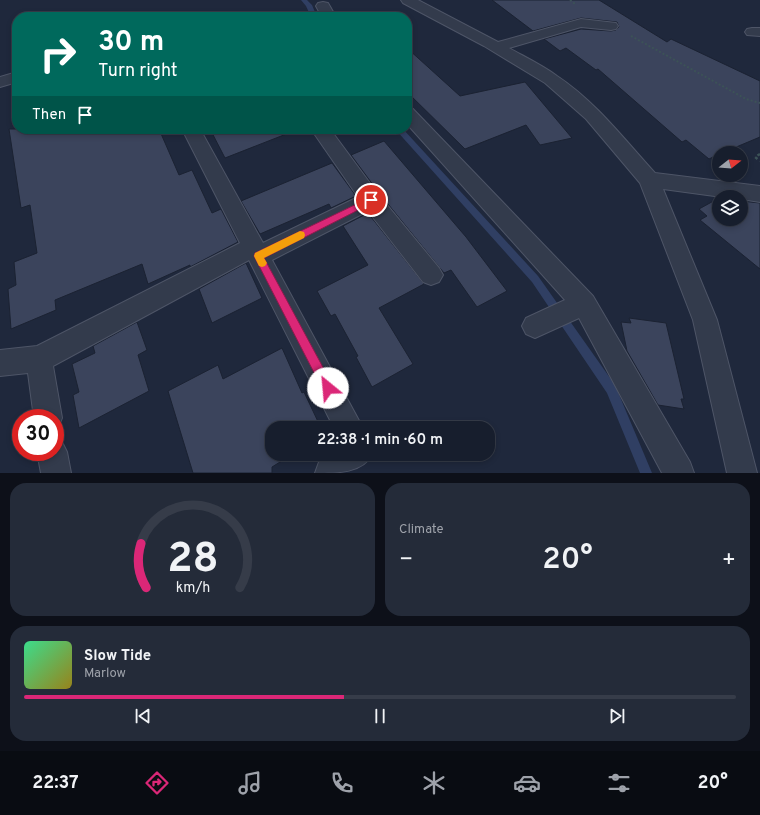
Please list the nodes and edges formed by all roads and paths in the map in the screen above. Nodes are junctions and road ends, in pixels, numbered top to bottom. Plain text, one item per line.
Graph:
1 (408, 0) edge
2 (570, 0) edge
3 (611, 26) junction
4 (496, 47) junction
5 (12, 78) edge
6 (0, 82) edge
7 (760, 103) edge
8 (412, 118) edge
9 (194, 134) edge
10 (324, 134) edge
11 (760, 154) edge
12 (760, 161) edge
13 (649, 180) junction
14 (760, 194) edge
15 (371, 200) junction
16 (256, 251) junction
17 (430, 275) dead end
18 (584, 304) junction
19 (535, 326) dead end
20 (39, 359) junction
21 (0, 364) edge
22 (47, 409) edge
23 (345, 421) edge
24 (54, 461) edge
25 (348, 461) edge
26 (56, 473) edge
27 (330, 473) edge
28 (679, 473) edge
29 (742, 473) edge

1 - 4 street
2 - 3 path
3 - 4 street
3 - 7 path
4 - 13 street
5 - 6 street
8 - 18 street
9 - 16 street
10 - 15 street
11 - 12 path
13 - 14 street
13 - 29 street
15 - 16 street
15 - 17 street
16 - 20 street
16 - 23 street
18 - 19 street
18 - 28 street
20 - 21 street
20 - 22 street
24 - 26 street
25 - 27 street

